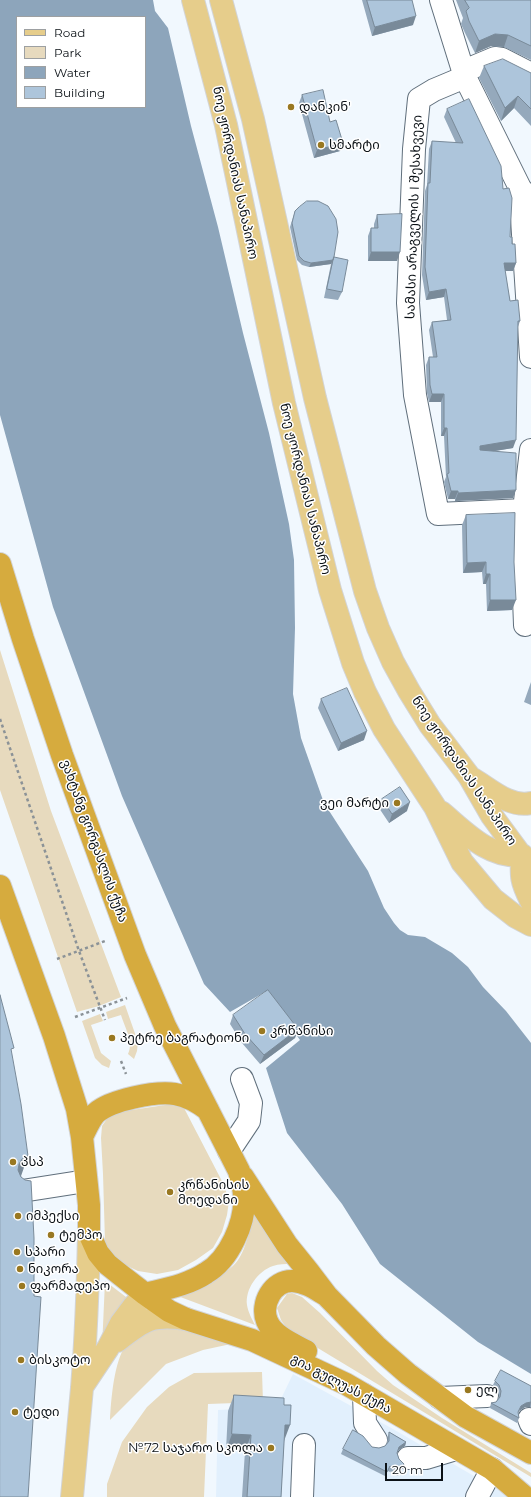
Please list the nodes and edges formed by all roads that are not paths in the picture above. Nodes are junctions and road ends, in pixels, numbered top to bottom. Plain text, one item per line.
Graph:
1 (193, 0) edge
2 (221, 0) edge
3 (441, 0) edge
4 (464, 74) junction
5 (531, 74) edge
6 (526, 194) edge
7 (531, 357) edge
8 (531, 450) edge
9 (524, 510) junction
10 (0, 564) edge
11 (525, 625) dead end
12 (469, 776) junction
13 (531, 802) edge
14 (435, 807) junction
15 (528, 856) edge
16 (0, 886) edge
17 (531, 901) edge
18 (4, 909) edge
19 (531, 925) edge
20 (242, 1079) dead end
21 (208, 1110) junction
22 (82, 1137) junction
23 (228, 1151) junction
24 (239, 1172) junction
25 (86, 1181) junction
26 (22, 1191) edge
27 (89, 1233) junction
28 (145, 1294) junction
29 (327, 1296) junction
30 (186, 1319) junction
31 (108, 1348) junction
32 (82, 1388) junction
33 (355, 1389) junction
34 (487, 1396) dead end
35 (440, 1398) junction
36 (376, 1440) dead end
37 (304, 1445) dead end
38 (456, 1449) junction
39 (531, 1453) edge
40 (408, 1458) dead end
41 (492, 1469) junction
42 (531, 1490) edge
43 (72, 1497) edge
44 (302, 1497) edge
45 (477, 1497) edge
46 (525, 1497) edge

1 - 14 main road, ნოე ჟორდანიას სანაპირო
2 - 12 main road, ნოე ჟორდანიას სანაპირო
3 - 4 street
4 - 5 street
4 - 6 street
4 - 9 street, სამასი არაგველის I შესახვევი
6 - 7 street
8 - 9 street
9 - 11 street
10 - 21 highway, ვახტანგ გორგასლის ქუჩა
12 - 13 main road
12 - 15 main road, ნოე ჟორდანიას სანაპირო
14 - 15 main road
14 - 19 main road, ნოე ჟორდანიას სანაპირო
15 - 17 main road
16 - 18 highway
18 - 22 highway
20 - 23 street
21 - 22 highway
21 - 23 highway, ვახტანგ გორგასლის ქუჩა
22 - 25 highway
23 - 24 highway, ვახტანგ გორგასლის ქუჩა
24 - 28 highway
24 - 29 highway
25 - 26 street
25 - 27 highway
27 - 28 highway, გია გულუას ქუჩა
27 - 32 main road
28 - 30 highway, გია გულუას ქუჩა
28 - 31 main road
29 - 33 highway
29 - 35 highway
30 - 31 main road
30 - 33 highway, გია გულუას ქუჩა
31 - 32 main road
32 - 43 main road
33 - 36 street
33 - 38 highway, გია გულუას ქუჩა
34 - 35 street
35 - 39 highway
37 - 44 street
38 - 40 street
38 - 41 highway, გია გულუას ქუჩა
41 - 42 main road
41 - 45 street
41 - 46 highway, გია გულუას ქუჩა

